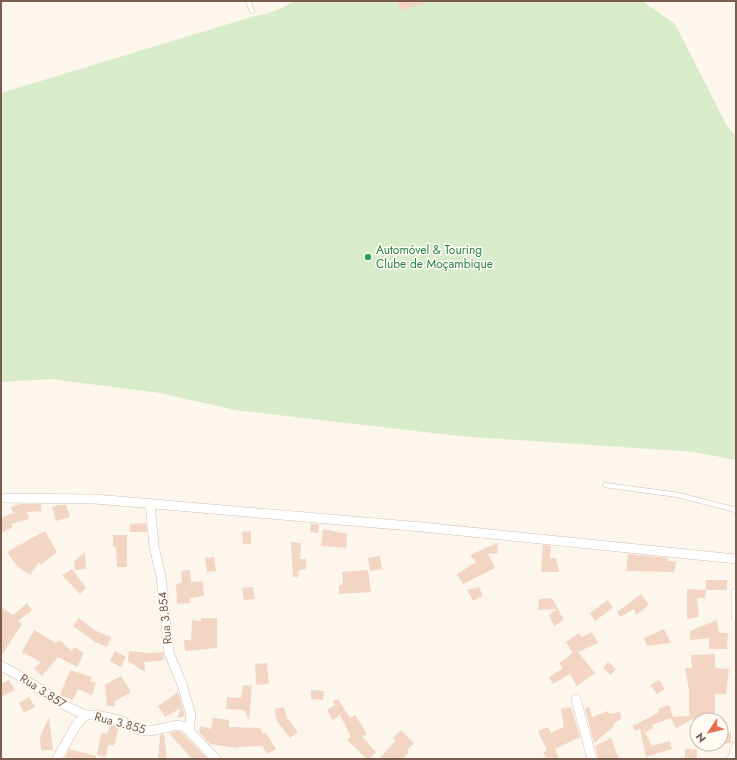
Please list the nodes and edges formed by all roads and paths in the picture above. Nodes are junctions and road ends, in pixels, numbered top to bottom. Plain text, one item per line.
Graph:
1 (248, 1) edge
2 (252, 10) dead end
3 (605, 485) dead end
4 (1, 498) edge
5 (150, 503) junction
6 (736, 510) edge
7 (736, 559) edge
8 (736, 593) edge
9 (736, 617) edge
10 (1, 666) edge
11 (576, 699) dead end
12 (85, 715) junction
13 (190, 730) junction
14 (736, 747) edge
15 (57, 759) edge
16 (216, 759) edge
17 (592, 759) edge
18 (732, 759) edge

1 - 2 lane
3 - 6 lane
4 - 5 street
5 - 7 street
5 - 13 street, Rua 3.854
8 - 9 street
10 - 12 street, Rua 3.857
11 - 17 street
12 - 13 street, Rua 3.855
12 - 15 street, Rua 3.855
13 - 16 street
14 - 18 street

